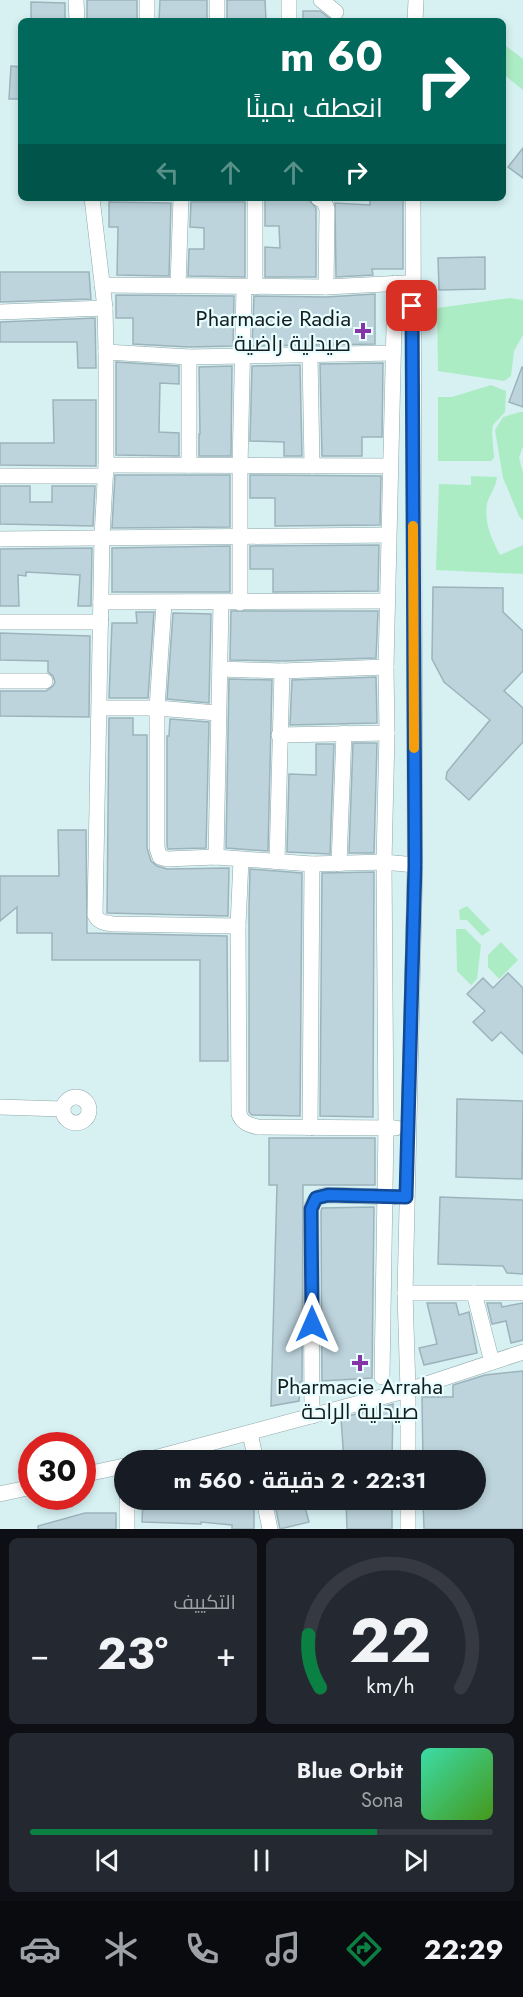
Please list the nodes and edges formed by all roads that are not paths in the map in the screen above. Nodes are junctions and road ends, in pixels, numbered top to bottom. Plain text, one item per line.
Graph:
1 (76, 0) edge
2 (147, 0) edge
3 (217, 0) edge
4 (289, 0) edge
5 (321, 0) edge
6 (416, 0) edge
7 (336, 12) dead end
8 (77, 18) edge
9 (147, 18) edge
10 (217, 18) edge
11 (289, 18) edge
12 (415, 18) edge
13 (92, 201) edge
14 (181, 201) edge
15 (255, 201) edge
16 (324, 201) edge
17 (413, 201) edge
18 (412, 282) junction
19 (395, 283) junction
20 (102, 285) junction
21 (178, 286) junction
22 (249, 287) junction
23 (326, 288) junction
24 (105, 308) junction
25 (0, 312) edge
26 (106, 352) junction
27 (393, 353) junction
28 (242, 355) junction
29 (310, 355) junction
30 (189, 357) junction
31 (189, 465) junction
32 (312, 466) junction
33 (390, 466) junction
34 (240, 467) junction
35 (106, 470) junction
36 (0, 476) edge
37 (388, 535) junction
38 (102, 536) junction
39 (239, 536) junction
40 (0, 538) edge
41 (387, 601) junction
42 (101, 602) junction
43 (164, 603) junction
44 (221, 603) junction
45 (240, 603) junction
46 (0, 622) edge
47 (101, 622) junction
48 (386, 667) junction
49 (220, 669) junction
50 (282, 671) junction
51 (0, 681) edge
52 (45, 681) dead end
53 (100, 708) junction
54 (157, 708) junction
55 (217, 713) junction
56 (344, 733) junction
57 (387, 734) junction
58 (279, 735) junction
59 (216, 857) junction
60 (241, 860) junction
61 (277, 862) junction
62 (384, 862) junction
63 (312, 864) junction
64 (339, 864) junction
65 (415, 865) junction
66 (238, 926) junction
67 (0, 1107) edge
68 (63, 1109) dead end
69 (386, 1127) junction
70 (310, 1128) junction
71 (408, 1129) junction
72 (384, 1196) junction
73 (406, 1197) junction
74 (405, 1293) junction
75 (474, 1293) junction
76 (523, 1293) edge
77 (523, 1352) edge
78 (492, 1362) junction
79 (382, 1377) dead end
80 (408, 1390) junction
81 (312, 1416) junction
82 (250, 1433) junction
83 (185, 1450) edge
84 (254, 1450) edge
85 (408, 1450) edge
86 (114, 1468) edge
87 (96, 1472) edge
88 (18, 1490) edge
89 (0, 1494) edge
90 (0, 1507) edge
91 (127, 1510) edge
92 (266, 1510) edge
93 (408, 1510) edge
94 (127, 1529) edge
95 (270, 1529) edge
96 (408, 1529) edge

1 - 8 street
2 - 9 street
3 - 10 street
4 - 11 street
5 - 7 street
6 - 12 street
13 - 20 street
14 - 21 street
15 - 22 street
16 - 23 street
17 - 18 street
18 - 19 street
18 - 65 street
19 - 23 street
19 - 27 street
20 - 21 street
20 - 24 street
21 - 22 street
22 - 23 street
22 - 28 street
24 - 25 street
24 - 26 street
26 - 30 street
26 - 35 street
27 - 29 street
27 - 33 street
28 - 29 street
28 - 30 street
28 - 34 street
29 - 32 street
30 - 31 street
31 - 34 street
31 - 35 street
32 - 33 street
32 - 34 street
33 - 37 street
34 - 39 street
35 - 36 street
35 - 38 street
37 - 39 street
37 - 41 street
38 - 39 street
38 - 40 street
38 - 42 street
39 - 45 street
41 - 45 street
41 - 48 street
42 - 43 street
42 - 47 street
43 - 44 street
43 - 54 street
44 - 45 street
44 - 49 street
46 - 47 street
47 - 53 street
48 - 50 street
48 - 57 street
49 - 50 street
49 - 55 street
50 - 58 street
51 - 52 street
53 - 54 street
53 - 66 street
54 - 55 street
54 - 59 street
55 - 59 street
56 - 57 street
56 - 58 street
56 - 64 street
57 - 62 street
58 - 61 street
59 - 60 street
60 - 61 street
60 - 66 street
61 - 63 street
62 - 64 street
62 - 65 street
62 - 69 street
63 - 64 street
63 - 70 street
65 - 71 street
66 - 70 street
67 - 68 street
69 - 70 street
69 - 71 street
69 - 72 street
71 - 73 street
72 - 73 street
72 - 79 street
72 - 81 street
73 - 74 street
74 - 75 street
74 - 80 street
75 - 76 street
75 - 78 street
77 - 78 street
78 - 80 street
80 - 81 street
80 - 85 street
81 - 82 street
82 - 83 street
82 - 84 street
86 - 87 street
88 - 89 street
89 - 90 street
91 - 94 street
92 - 95 street
93 - 96 street

